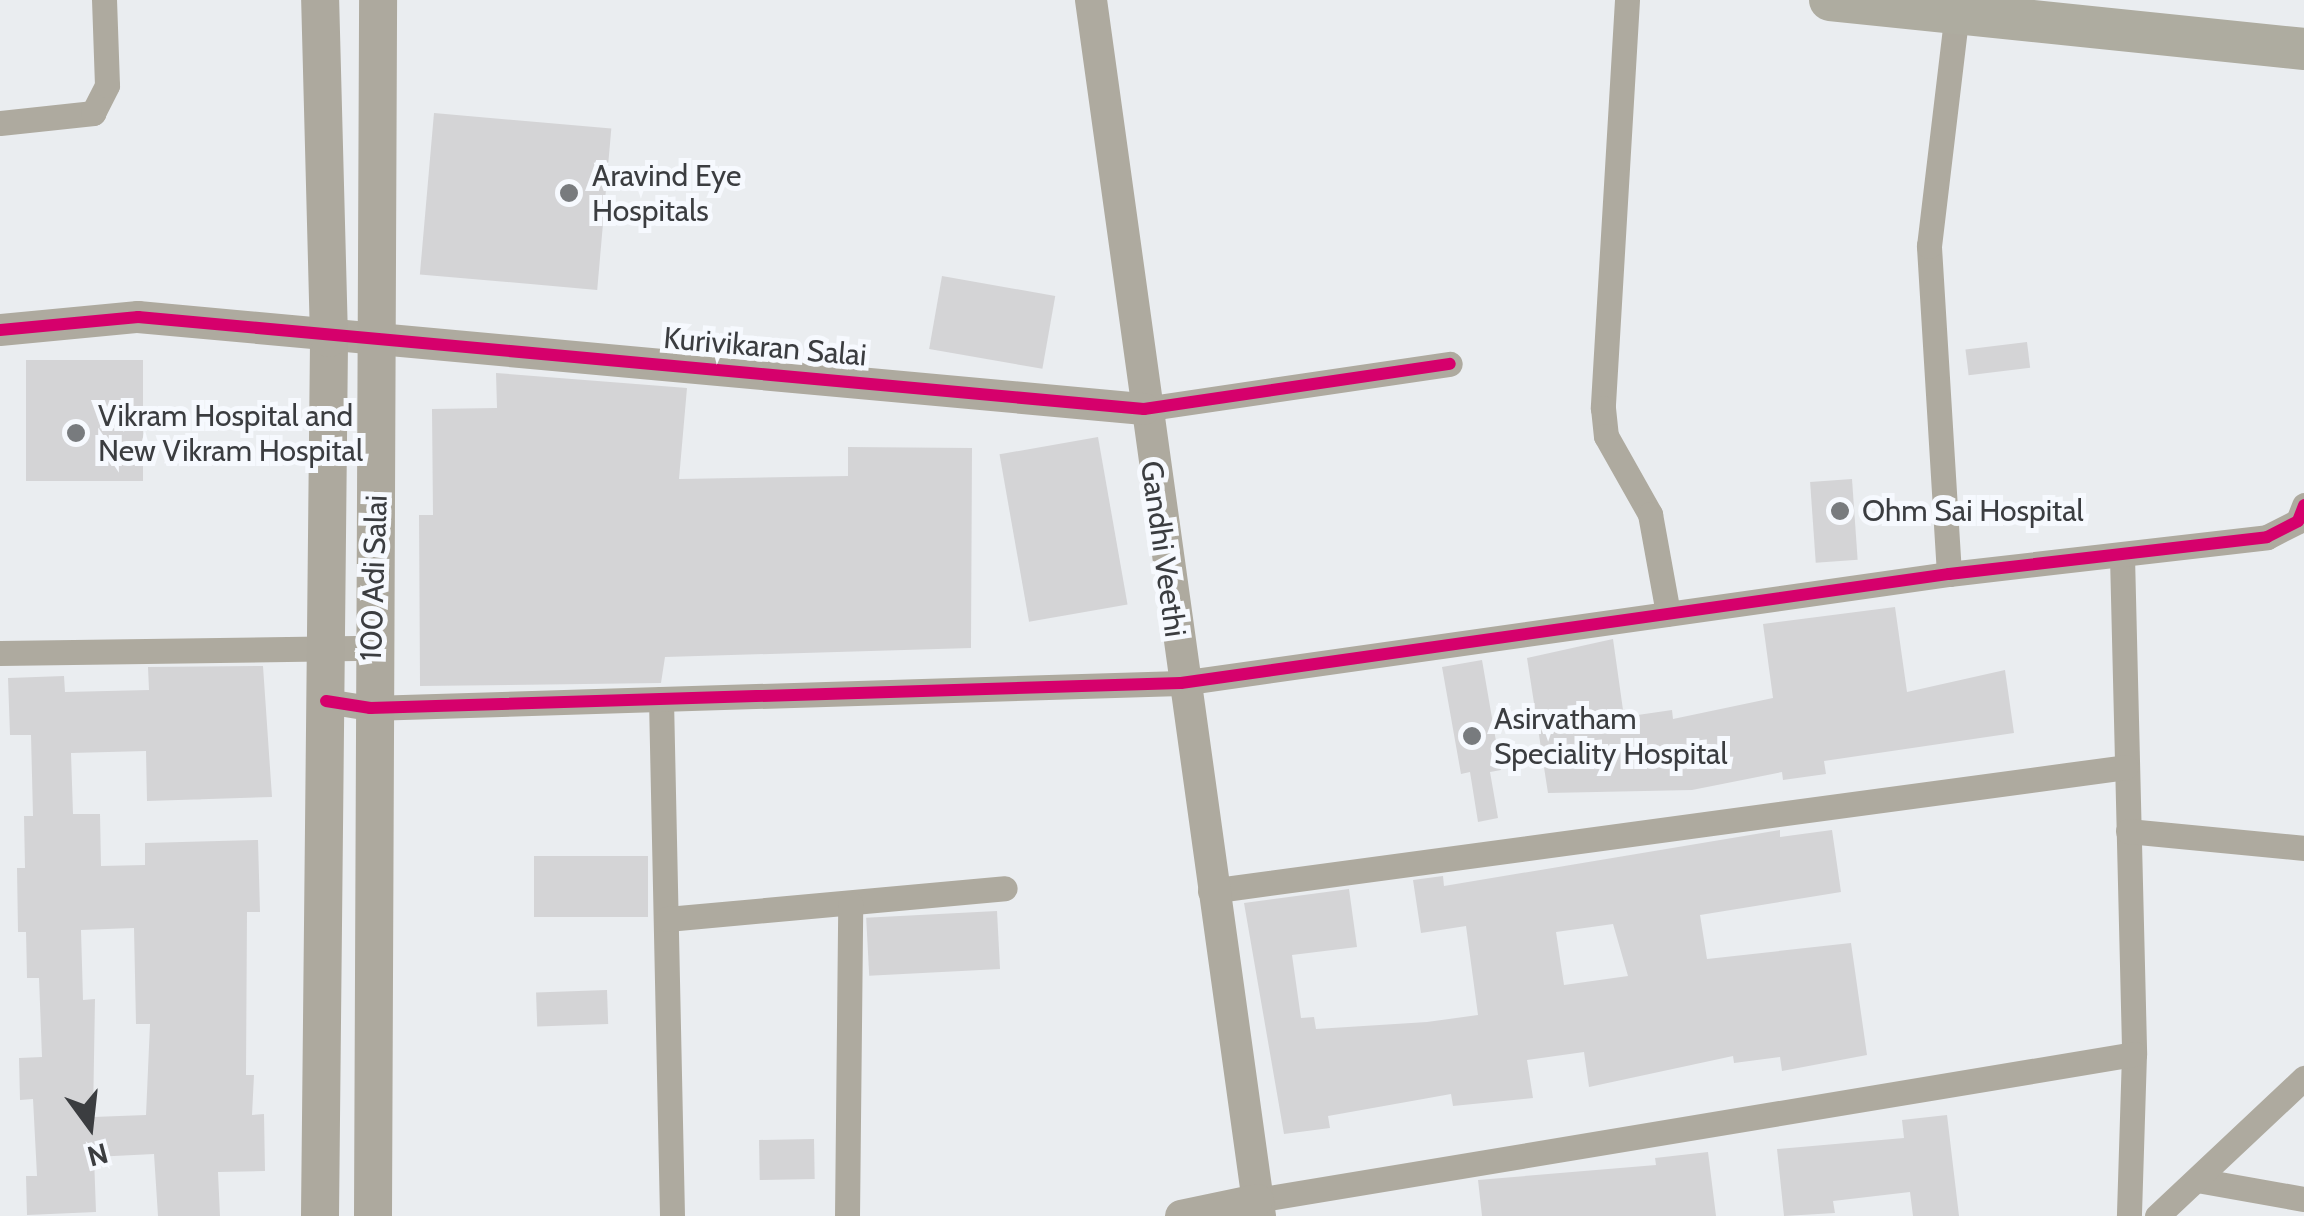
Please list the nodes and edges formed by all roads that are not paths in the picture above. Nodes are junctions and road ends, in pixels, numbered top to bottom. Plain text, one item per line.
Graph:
1 (104, 0) edge
2 (320, 0) edge
3 (378, 0) edge
4 (1091, 0) edge
5 (1626, 0) edge
6 (1830, 0) edge
7 (1956, 18) junction
8 (2304, 49) edge
9 (0, 123) edge
10 (0, 330) edge
11 (382, 336) junction
12 (329, 338) junction
13 (1450, 364) dead end
14 (1144, 409) junction
15 (2304, 505) edge
16 (2122, 556) junction
17 (1948, 574) junction
18 (1668, 614) junction
19 (326, 644) junction
20 (372, 648) junction
21 (0, 653) edge
22 (1181, 683) junction
23 (661, 699) junction
24 (326, 702) junction
25 (370, 708) junction
26 (2126, 766) junction
27 (2128, 831) junction
28 (2304, 848) edge
29 (1005, 888) dead end
30 (1210, 891) junction
31 (850, 904) junction
32 (667, 919) junction
33 (2134, 1054) junction
34 (2304, 1078) edge
35 (2197, 1180) junction
36 (2304, 1198) edge
37 (1258, 1208) edge
38 (320, 1216) edge
39 (373, 1216) edge
40 (672, 1216) edge
41 (847, 1216) edge
42 (1181, 1216) edge
43 (2129, 1216) edge
44 (2157, 1216) edge

1 - 9 street
2 - 12 main road, 100 Adi Salai
3 - 11 main road, 100 Adi Salai
4 - 14 street, Gandhi Veethi
5 - 18 street
6 - 7 main road
7 - 8 main road
7 - 17 street
10 - 12 street, Kurivikaran Salai
11 - 12 street, Kurivikaran Salai
11 - 14 street, Kurivikaran Salai
11 - 20 main road, 100 Adi Salai
12 - 19 main road, 100 Adi Salai
13 - 14 street
14 - 22 street, Gandhi Veethi
15 - 16 street
16 - 17 street
16 - 26 street
17 - 18 street
18 - 22 street
19 - 20 street
19 - 21 street
19 - 24 main road, 100 Adi Salai
20 - 25 main road, 100 Adi Salai
22 - 23 street
22 - 30 street, Gandhi Veethi
23 - 25 street
23 - 32 street
24 - 25 street
24 - 38 main road, 100 Adi Salai
25 - 39 main road, 100 Adi Salai
26 - 27 street
26 - 30 street
27 - 28 street
27 - 33 street
29 - 31 street
30 - 37 street, Gandhi Veethi
31 - 32 street
31 - 41 street
32 - 40 street
33 - 37 street
33 - 43 street
34 - 35 street
35 - 36 street
35 - 44 street
37 - 42 street

